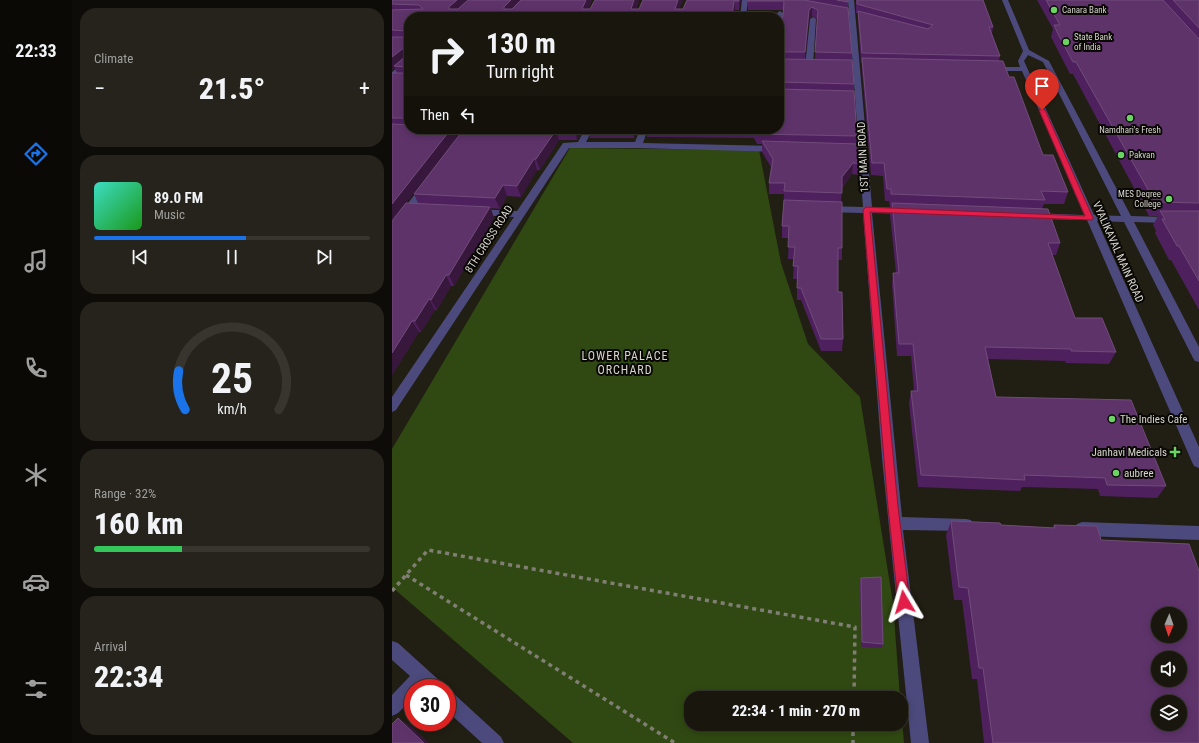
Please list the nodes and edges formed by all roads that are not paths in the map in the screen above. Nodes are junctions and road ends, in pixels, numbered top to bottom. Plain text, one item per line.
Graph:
1 (851, 0) edge
2 (1005, 0) edge
3 (745, 2) edge
4 (752, 4) edge
5 (744, 12) edge
6 (813, 18) edge
7 (1026, 51) junction
8 (404, 66) edge
9 (817, 66) edge
10 (985, 69) edge
11 (1025, 69) junction
12 (394, 78) edge
13 (586, 134) edge
14 (642, 134) edge
15 (581, 145) junction
16 (638, 145) junction
17 (786, 149) edge
18 (430, 182) edge
19 (819, 208) edge
20 (866, 210) junction
21 (464, 211) edge
22 (914, 211) edge
23 (520, 214) junction
24 (1026, 216) edge
25 (1089, 218) junction
26 (1128, 220) junction
27 (1199, 221) edge
28 (392, 231) edge
29 (1199, 358) edge
30 (392, 407) edge
31 (1199, 462) edge
32 (895, 523) junction
33 (980, 526) edge
34 (1066, 528) edge
35 (1199, 533) edge
36 (392, 649) edge
37 (422, 676) junction
38 (425, 679) edge
39 (392, 706) edge
40 (456, 707) edge
41 (495, 743) edge
42 (920, 743) edge

1 - 20 street, 1ST MAIN ROAD
2 - 7 street, VYALIKAVAL MAIN ROAD
3 - 4 street
3 - 5 street
6 - 9 street
7 - 11 street, VYALIKAVAL MAIN ROAD
7 - 26 street, VYALIKAVAL MAIN ROAD
8 - 12 street
10 - 11 street
11 - 25 street, VYALIKAVAL MAIN ROAD
13 - 15 street
14 - 16 street
15 - 16 street, 8TH CROSS ROAD
15 - 23 street, 8TH CROSS ROAD
16 - 17 street, 8TH CROSS ROAD
18 - 28 street
19 - 20 street
20 - 22 street
20 - 32 street, 1ST MAIN ROAD
21 - 23 street
23 - 30 street, 8TH CROSS ROAD
24 - 25 street
25 - 26 street
25 - 31 street, VYALIKAVAL MAIN ROAD
26 - 27 street
26 - 29 street, VYALIKAVAL MAIN ROAD
32 - 33 street
32 - 42 street, 1ST MAIN ROAD
34 - 35 street
36 - 37 street
37 - 38 street
37 - 39 street
40 - 41 street

